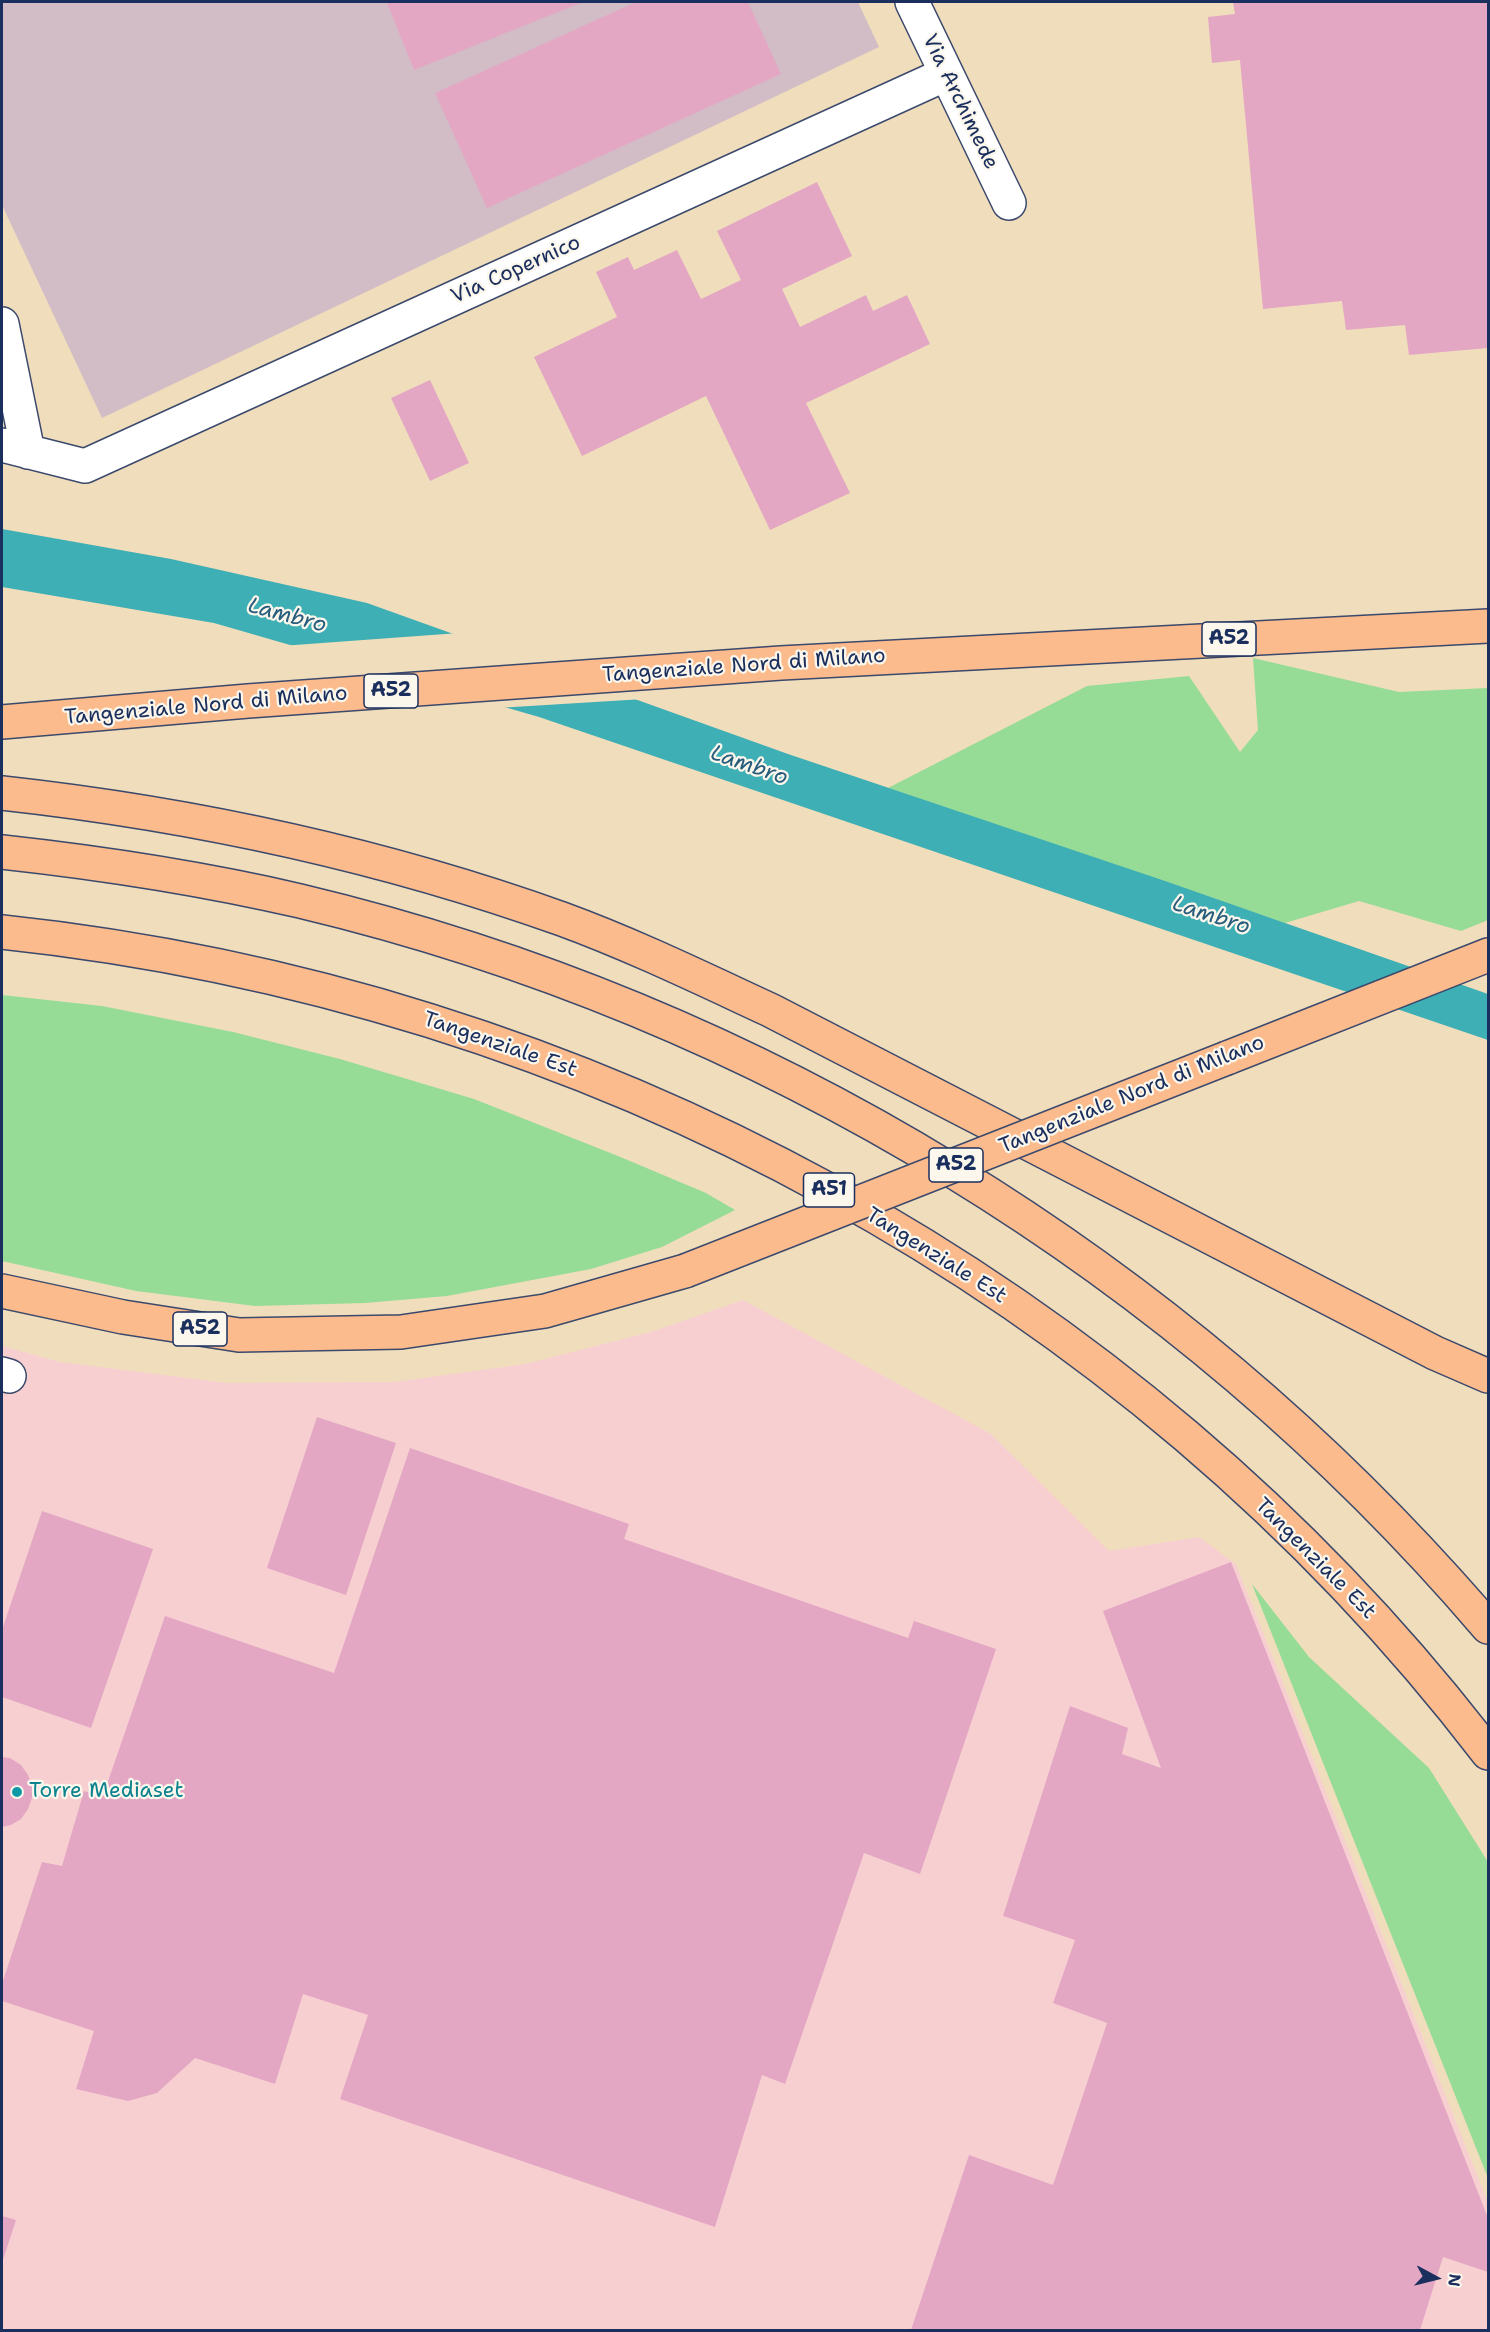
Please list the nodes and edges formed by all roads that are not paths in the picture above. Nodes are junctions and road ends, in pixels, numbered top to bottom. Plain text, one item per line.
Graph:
1 (912, 2) edge
2 (946, 74) junction
3 (1009, 203) dead end
4 (2, 324) edge
5 (15, 449) edge
6 (1488, 626) edge
7 (2, 722) edge
8 (2, 793) edge
9 (2, 852) edge
10 (2, 932) edge
11 (1488, 955) edge
12 (2, 1291) edge
13 (1488, 1376) edge
14 (1488, 1627) edge
15 (1488, 1753) edge

1 - 2 lane, Via Archimede
2 - 3 lane, Via Archimede
2 - 5 lane, Via Copernico
4 - 5 lane
6 - 7 highway, Tangenziale Nord di Milano / A52
8 - 13 highway
9 - 14 highway
10 - 15 highway, Tangenziale Est / A51
11 - 12 highway, Tangenziale Nord di Milano / A52, bridge

